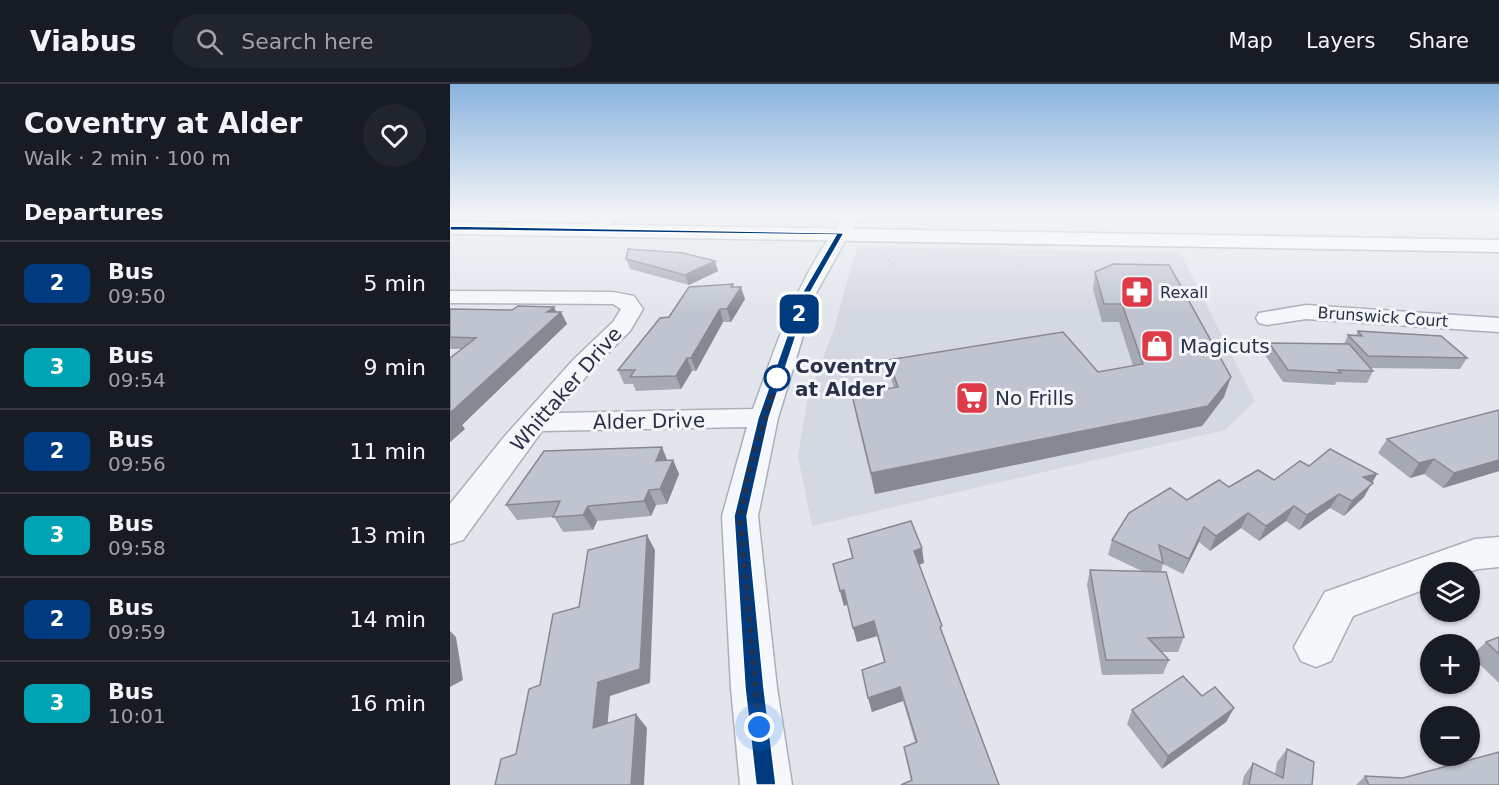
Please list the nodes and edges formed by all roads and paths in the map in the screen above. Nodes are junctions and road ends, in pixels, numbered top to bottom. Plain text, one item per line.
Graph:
1 (834, 247) edge
2 (450, 297) edge
3 (1267, 318) dead end
4 (1499, 325) edge
5 (764, 418) junction
6 (535, 422) junction
7 (450, 530) edge
8 (1499, 552) edge
9 (1316, 647) dead end
10 (766, 785) edge

1 - 5 street
2 - 6 street, Whittaker Drive
3 - 4 street, Brunswick Court
5 - 6 street, Alder Drive
5 - 10 street
6 - 7 street, Whittaker Drive
8 - 9 street

